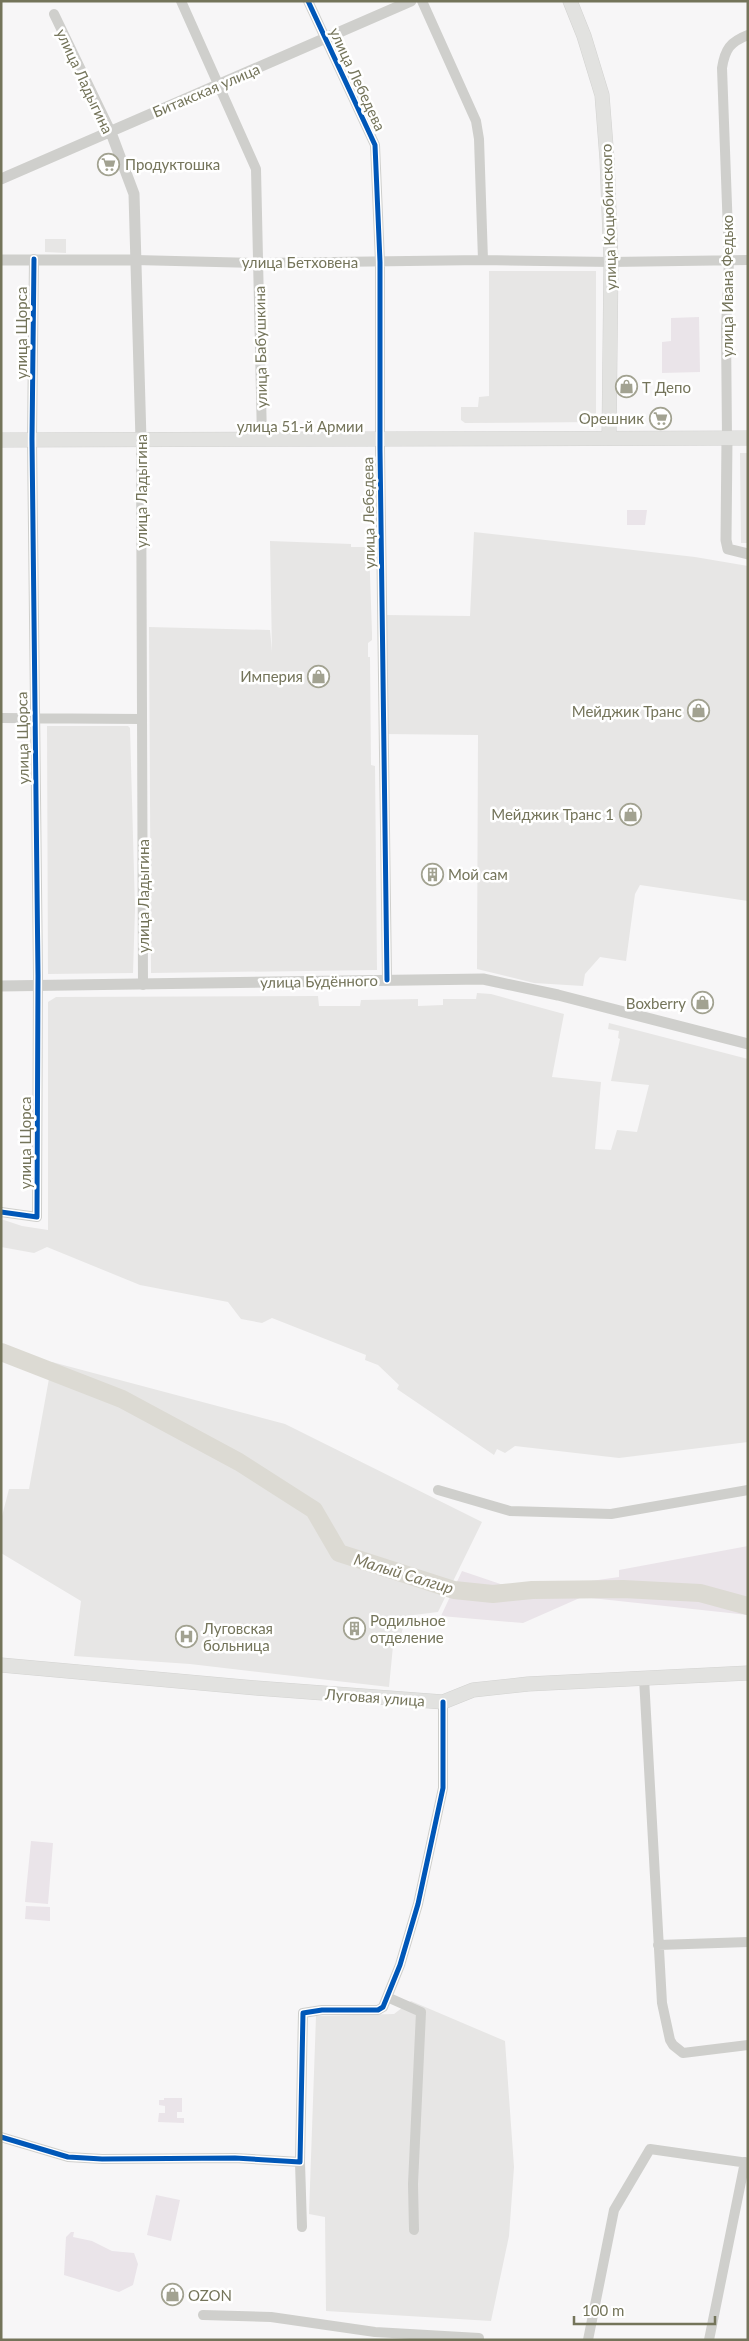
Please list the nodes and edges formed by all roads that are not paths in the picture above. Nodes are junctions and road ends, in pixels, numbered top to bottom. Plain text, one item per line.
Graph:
1 (181, 1) edge
2 (308, 1) edge
3 (411, 1) edge
4 (422, 1) edge
5 (570, 1) edge
6 (54, 14) dead end
7 (748, 35) edge
8 (325, 39) junction
9 (220, 84) junction
10 (110, 130) junction
11 (1, 179) edge
12 (34, 259) junction
13 (1, 260) edge
14 (135, 260) junction
15 (482, 260) junction
16 (729, 260) junction
17 (748, 260) edge
18 (380, 262) junction
19 (611, 262) junction
20 (258, 263) junction
21 (609, 438) junction
22 (727, 438) junction
23 (748, 438) edge
24 (32, 439) junction
25 (262, 439) junction
26 (380, 439) junction
27 (1, 440) edge
28 (141, 440) junction
29 (748, 554) edge
30 (1, 718) edge
31 (34, 718) junction
32 (141, 719) junction
33 (387, 980) junction
34 (143, 984) junction
35 (1, 986) edge
36 (38, 986) junction
37 (748, 1044) edge
38 (1, 1212) edge
39 (438, 1490) dead end
40 (748, 1490) edge
41 (1, 1665) edge
42 (748, 1673) edge
43 (644, 1678) junction
44 (443, 1702) junction
45 (748, 1942) edge
46 (658, 1945) junction
47 (387, 1997) junction
48 (748, 2045) edge
49 (1, 2137) edge
50 (300, 2162) junction
51 (747, 2163) edge
52 (302, 2227) dead end
53 (414, 2230) dead end
54 (203, 2315) dead end
55 (479, 2339) edge
56 (588, 2340) edge
57 (708, 2340) edge

1 - 9 street, улица Бабушкина
2 - 8 street, улица Лебедева
3 - 8 street, Битакская улица
4 - 15 street
5 - 19 main road, улица Коцюбинского
6 - 10 street, улица Ладыгина
7 - 16 street, улица Ивана Федько
8 - 9 street, Битакская улица
8 - 18 street, улица Лебедева
9 - 10 street, Битакская улица
9 - 20 street, улица Бабушкина
10 - 11 street, Битакская улица
10 - 14 street, улица Ладыгина
12 - 13 street, улица Бетховена
12 - 14 street, улица Бетховена
12 - 24 street, улица Щорса
14 - 20 street, улица Бетховена
14 - 28 street, улица Ладыгина
15 - 18 street, улица Бетховена
15 - 19 street, улица Бетховена
16 - 17 street, улица Бетховена
16 - 19 street, улица Бетховена
16 - 22 street, улица Ивана Федько
18 - 20 street, улица Бетховена
18 - 26 street, улица Лебедева
19 - 21 main road, улица Коцюбинского
20 - 25 street, улица Бабушкина
21 - 22 main road, улица 51-й Армии
21 - 26 main road, улица 51-й Армии
22 - 23 main road, улица 51-й Армии
22 - 29 street, улица Ивана Федько
24 - 27 main road, улица 51-й Армии
24 - 28 main road, улица 51-й Армии
24 - 31 street, улица Щорса
25 - 26 main road, улица 51-й Армии
25 - 28 main road, улица 51-й Армии
26 - 33 street, улица Лебедева
28 - 32 street, улица Ладыгина
30 - 31 street
31 - 32 street
31 - 36 street, улица Щорса
32 - 34 street, улица Ладыгина
33 - 34 street, улица Будённого
33 - 37 street, улица Будённого
34 - 36 street, улица Будённого
35 - 36 street, улица Будённого
36 - 38 street, улица Щорса
39 - 40 street
41 - 44 main road, Луговая улица
42 - 43 main road, Луговая улица
43 - 44 main road, Луговая улица
43 - 46 street
44 - 47 street
45 - 46 street
46 - 48 street
47 - 50 street
47 - 53 street
49 - 50 street
50 - 52 street
51 - 56 street
51 - 57 street
54 - 55 street

